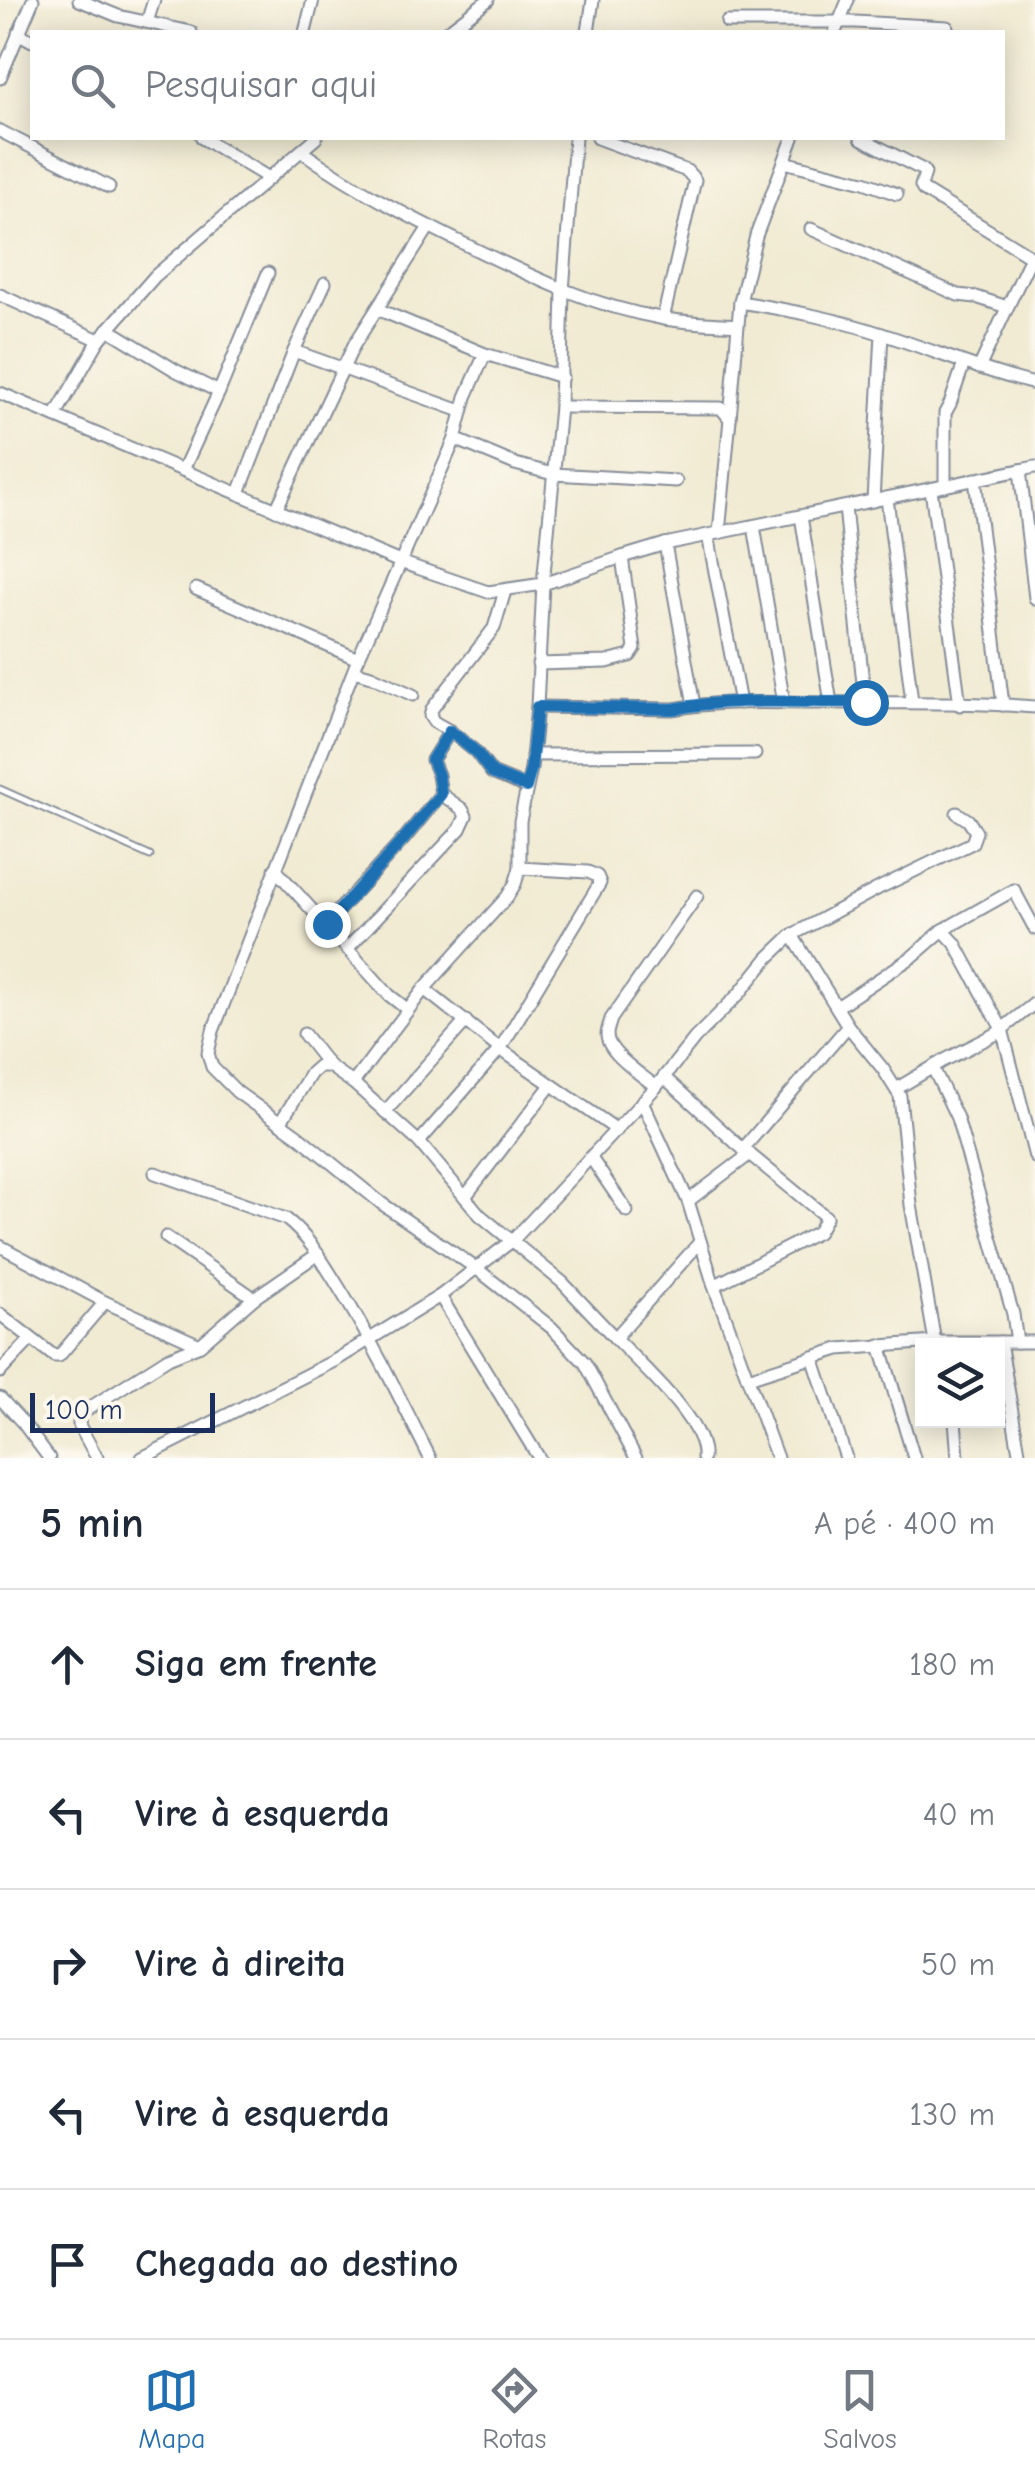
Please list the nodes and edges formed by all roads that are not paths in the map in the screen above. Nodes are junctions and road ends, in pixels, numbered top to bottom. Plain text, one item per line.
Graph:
1 (33, 0) edge
2 (79, 0) edge
3 (154, 0) edge
4 (313, 0) edge
5 (488, 0) edge
6 (593, 0) edge
7 (848, 0) edge
8 (148, 22) junction
9 (727, 22) dead end
10 (948, 26) dead end
11 (838, 27) edge
12 (182, 30) edge
13 (306, 30) edge
14 (449, 30) edge
15 (588, 30) edge
16 (18, 32) junction
17 (30, 39) edge
18 (6, 47) edge
19 (0, 78) edge
20 (0, 131) edge
21 (205, 140) edge
22 (314, 140) edge
23 (575, 140) edge
24 (602, 140) edge
25 (792, 140) edge
26 (865, 140) edge
27 (301, 150) junction
28 (784, 162) junction
29 (269, 178) junction
30 (109, 187) dead end
31 (897, 194) dead end
32 (429, 228) junction
33 (811, 229) dead end
34 (1033, 258) edge
35 (268, 273) dead end
36 (325, 283) dead end
37 (563, 291) junction
38 (0, 295) edge
39 (740, 302) junction
40 (1007, 308) junction
41 (376, 309) junction
42 (663, 319) junction
43 (736, 325) junction
44 (108, 329) junction
45 (882, 334) junction
46 (99, 340) junction
47 (294, 351) junction
48 (485, 354) junction
49 (964, 363) junction
50 (343, 368) junction
51 (979, 368) junction
52 (562, 377) junction
53 (1035, 384) edge
54 (219, 392) junction
55 (0, 394) edge
56 (560, 407) junction
57 (461, 411) junction
58 (54, 416) junction
59 (730, 418) junction
60 (455, 439) junction
61 (1035, 467) edge
62 (183, 470) junction
63 (1020, 470) junction
64 (553, 474) junction
65 (976, 480) junction
66 (676, 481) dead end
67 (945, 486) junction
68 (931, 488) junction
69 (239, 493) junction
70 (880, 499) junction
71 (845, 507) junction
72 (276, 510) junction
73 (801, 516) junction
74 (754, 526) junction
75 (714, 534) junction
76 (665, 544) junction
77 (622, 556) junction
78 (400, 562) junction
79 (543, 584) junction
80 (196, 590) dead end
81 (505, 590) junction
82 (1035, 598) edge
83 (538, 664) junction
84 (356, 665) junction
85 (414, 696) dead end
86 (865, 702) junction
87 (912, 702) junction
88 (740, 703) junction
89 (784, 703) junction
90 (830, 703) junction
91 (960, 704) junction
92 (694, 705) junction
93 (1003, 705) junction
94 (537, 707) junction
95 (1035, 707) edge
96 (450, 731) junction
97 (755, 754) dead end
98 (532, 755) junction
99 (526, 787) junction
100 (1, 790) edge
101 (441, 794) junction
102 (956, 812) dead end
103 (150, 856) dead end
104 (520, 868) junction
105 (275, 869) junction
106 (697, 896) dead end
107 (327, 924) junction
108 (1035, 929) edge
109 (943, 930) junction
110 (792, 936) junction
111 (348, 948) junction
112 (424, 990) junction
113 (1035, 1003) edge
114 (837, 1007) junction
115 (408, 1010) junction
116 (466, 1021) junction
117 (848, 1026) junction
118 (1002, 1030) junction
119 (304, 1034) dead end
120 (500, 1049) junction
121 (329, 1066) junction
122 (933, 1068) junction
123 (660, 1082) junction
124 (353, 1084) junction
125 (551, 1086) junction
126 (896, 1090) junction
127 (642, 1101) junction
128 (385, 1112) junction
129 (280, 1123) junction
130 (618, 1130) junction
131 (419, 1142) junction
132 (747, 1152) junction
133 (1035, 1157) edge
134 (591, 1158) junction
135 (154, 1172) dead end
136 (465, 1197) junction
137 (688, 1201) junction
138 (627, 1211) dead end
139 (166, 1237) dead end
140 (513, 1240) junction
141 (700, 1242) junction
142 (0, 1246) edge
143 (318, 1254) junction
144 (477, 1269) junction
145 (714, 1286) junction
146 (440, 1296) junction
147 (254, 1298) junction
148 (106, 1302) junction
149 (0, 1314) edge
150 (615, 1338) junction
151 (941, 1338) edge
152 (31, 1339) junction
153 (370, 1339) junction
154 (1005, 1342) edge
155 (1017, 1342) junction
156 (1035, 1342) edge
157 (915, 1344) edge
158 (200, 1345) junction
159 (880, 1346) junction
160 (812, 1357) junction
161 (1005, 1371) edge
162 (0, 1372) edge
163 (748, 1378) junction
164 (0, 1398) edge
165 (956, 1428) edge
166 (49, 1458) edge
167 (96, 1458) edge
168 (142, 1458) edge
169 (430, 1458) edge
170 (539, 1458) edge
171 (636, 1458) edge
172 (703, 1458) edge
173 (776, 1458) edge
174 (846, 1458) edge
175 (914, 1458) edge
176 (958, 1458) edge
177 (1020, 1458) edge

1 - 16 street
2 - 8 street
3 - 8 street
4 - 13 street
5 - 14 street
6 - 15 street
7 - 11 street
8 - 12 street
9 - 11 street
10 - 11 street
16 - 17 street
16 - 18 street
18 - 19 street
20 - 30 street
21 - 29 street
22 - 27 street
23 - 37 street
24 - 42 street
25 - 28 street
26 - 34 street
27 - 29 street
27 - 32 street
28 - 31 street
28 - 39 street
29 - 44 street
32 - 37 street
32 - 41 street
33 - 40 street
34 - 40 street
35 - 54 street
36 - 47 street
37 - 42 street
37 - 52 street
38 - 46 street
39 - 43 street
39 - 45 street
40 - 51 street
41 - 48 street
41 - 50 street
42 - 43 street
43 - 59 street
44 - 46 street
44 - 54 street
45 - 49 street
45 - 70 street
46 - 58 street
47 - 50 street
47 - 69 street
48 - 52 street
48 - 57 street
49 - 51 street
49 - 67 street
50 - 57 street
50 - 72 street
51 - 53 street
52 - 56 street
54 - 62 street
55 - 58 street
56 - 59 street
56 - 64 street
57 - 60 street
58 - 62 street
59 - 75 street
60 - 64 street
60 - 78 street
61 - 63 street
62 - 69 street
63 - 65 street
63 - 82 street
64 - 66 street
64 - 79 street
65 - 67 street
65 - 93 street
67 - 68 street
68 - 70 street
68 - 91 street
69 - 72 street
70 - 71 street
70 - 87 street
71 - 73 street
71 - 86 street
72 - 78 street
73 - 74 street
73 - 90 street
74 - 75 street
74 - 89 street
75 - 76 street
75 - 88 street
76 - 77 street
76 - 92 street
77 - 79 street
77 - 83 street
78 - 81 street
78 - 84 street
79 - 81 street
79 - 83 street
80 - 84 street
81 - 96 street
83 - 94 street
84 - 85 street
84 - 105 street
86 - 87 street
86 - 90 street
87 - 91 street
88 - 89 street
88 - 92 street
89 - 90 street
91 - 93 street
92 - 94 street
93 - 95 street
94 - 98 street
96 - 99 street
96 - 101 street
97 - 98 street
98 - 99 street
99 - 104 street
100 - 103 lane
101 - 107 street
101 - 111 street
102 - 110 street
104 - 112 street
104 - 120 street
105 - 107 street
105 - 129 street
106 - 123 street
107 - 111 street
108 - 109 street
109 - 114 street
109 - 118 street
110 - 114 street
110 - 123 street
111 - 115 street
112 - 115 street
112 - 116 street
113 - 118 street
114 - 117 street
115 - 124 street
116 - 120 street
116 - 128 street
117 - 126 street
117 - 132 street
118 - 122 street
118 - 133 street
119 - 121 street
120 - 125 street
120 - 131 street
121 - 124 street
121 - 129 street
122 - 126 street
122 - 155 street
123 - 127 street
123 - 132 street
124 - 128 street
125 - 130 street
125 - 136 street
126 - 151 street
127 - 130 street
127 - 137 street
128 - 131 street
129 - 144 street
130 - 134 street
131 - 136 street
132 - 137 street
132 - 145 street
134 - 138 street
134 - 140 street
135 - 143 street
136 - 140 street
137 - 141 street
139 - 147 street
140 - 144 street
140 - 150 street
141 - 145 street
141 - 150 street
142 - 148 street
143 - 147 street
143 - 153 street
144 - 146 street
144 - 171 street
145 - 163 street
146 - 153 street
146 - 170 street
147 - 158 street
148 - 152 street
148 - 158 street
149 - 152 street
150 - 172 street
152 - 162 street
153 - 168 street
153 - 169 street
154 - 155 street
155 - 156 street
157 - 159 street
158 - 167 street
159 - 160 street
159 - 175 street
160 - 163 street
160 - 174 street
161 - 177 street
163 - 173 street
164 - 166 street
165 - 176 street

